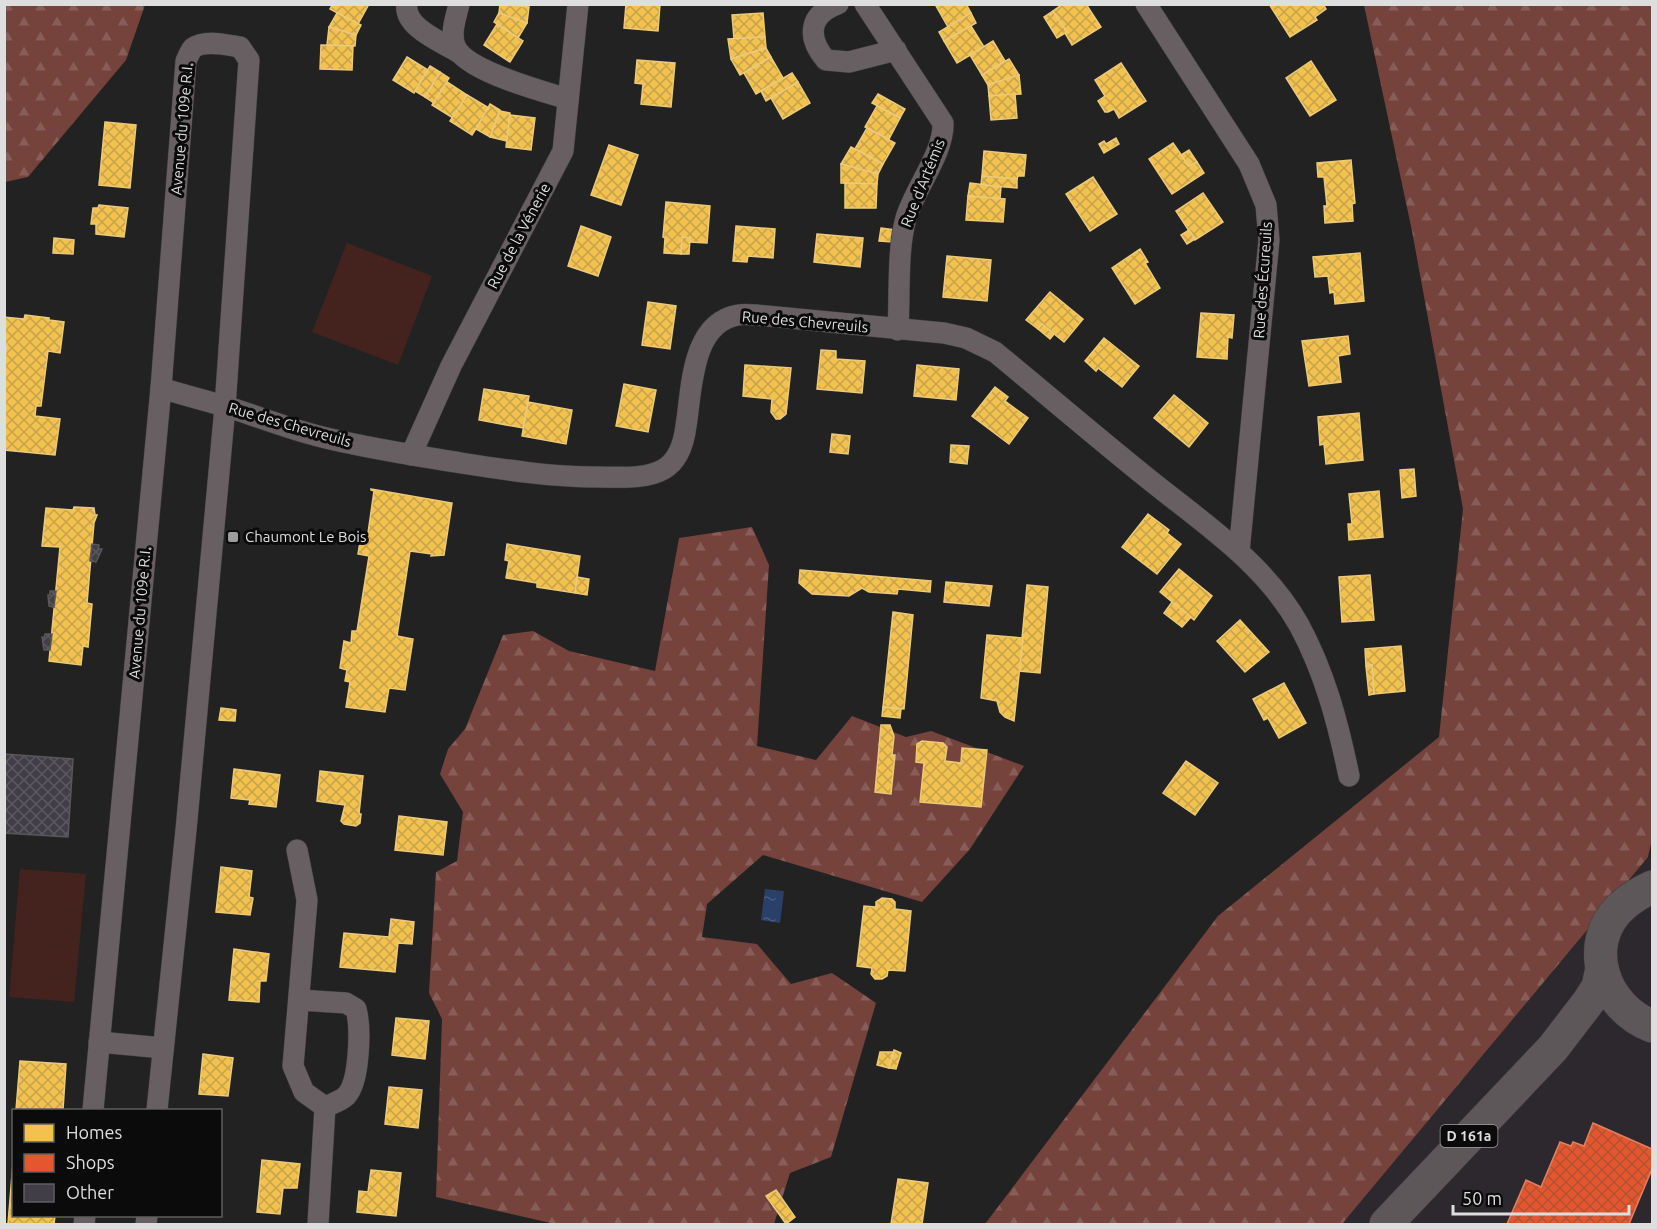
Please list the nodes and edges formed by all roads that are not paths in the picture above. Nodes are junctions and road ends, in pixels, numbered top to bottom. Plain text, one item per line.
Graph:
1 (407, 4) edge
2 (459, 4) edge
3 (578, 4) edge
4 (838, 4) edge
5 (865, 4) edge
6 (1146, 4) edge
7 (896, 50) junction
8 (458, 52) junction
9 (568, 99) junction
10 (898, 330) junction
11 (161, 388) junction
12 (225, 407) junction
13 (411, 455) junction
14 (1239, 552) junction
15 (1349, 776) dead end
16 (297, 850) dead end
17 (1653, 887) edge
18 (1602, 968) junction
19 (299, 1000) junction
20 (1642, 1021) edge
21 (99, 1042) junction
22 (163, 1048) junction
23 (1553, 1048) junction
24 (325, 1107) junction
25 (93, 1109) edge
26 (157, 1109) edge
27 (318, 1224) edge
28 (1386, 1224) edge

1 - 8 street
2 - 8 street
3 - 9 street, Rue de la Vénerie
4 - 7 street
5 - 7 street, Rue d'Artémis
6 - 14 street, Rue des Écureuils
7 - 10 street, Rue d'Artémis
8 - 9 street
9 - 13 street, Rue de la Vénerie
10 - 13 street, Rue des Chevreuils
10 - 14 street, Rue des Chevreuils
11 - 12 street, Rue des Chevreuils
11 - 12 street, Avenue du 109e R.I.
11 - 21 street, Avenue du 109e R.I.
12 - 13 street, Rue des Chevreuils
12 - 22 street, Avenue du 109e R.I.
14 - 15 street, Rue des Chevreuils
16 - 19 street
17 - 18 main road
18 - 20 main road
18 - 23 main road, D 161a
19 - 24 street
19 - 24 street
20 - 23 main road, D 161a
21 - 22 street
21 - 25 street, Avenue du 109e R.I.
22 - 26 street, Avenue du 109e R.I.
23 - 28 main road, D 161a
24 - 27 street

